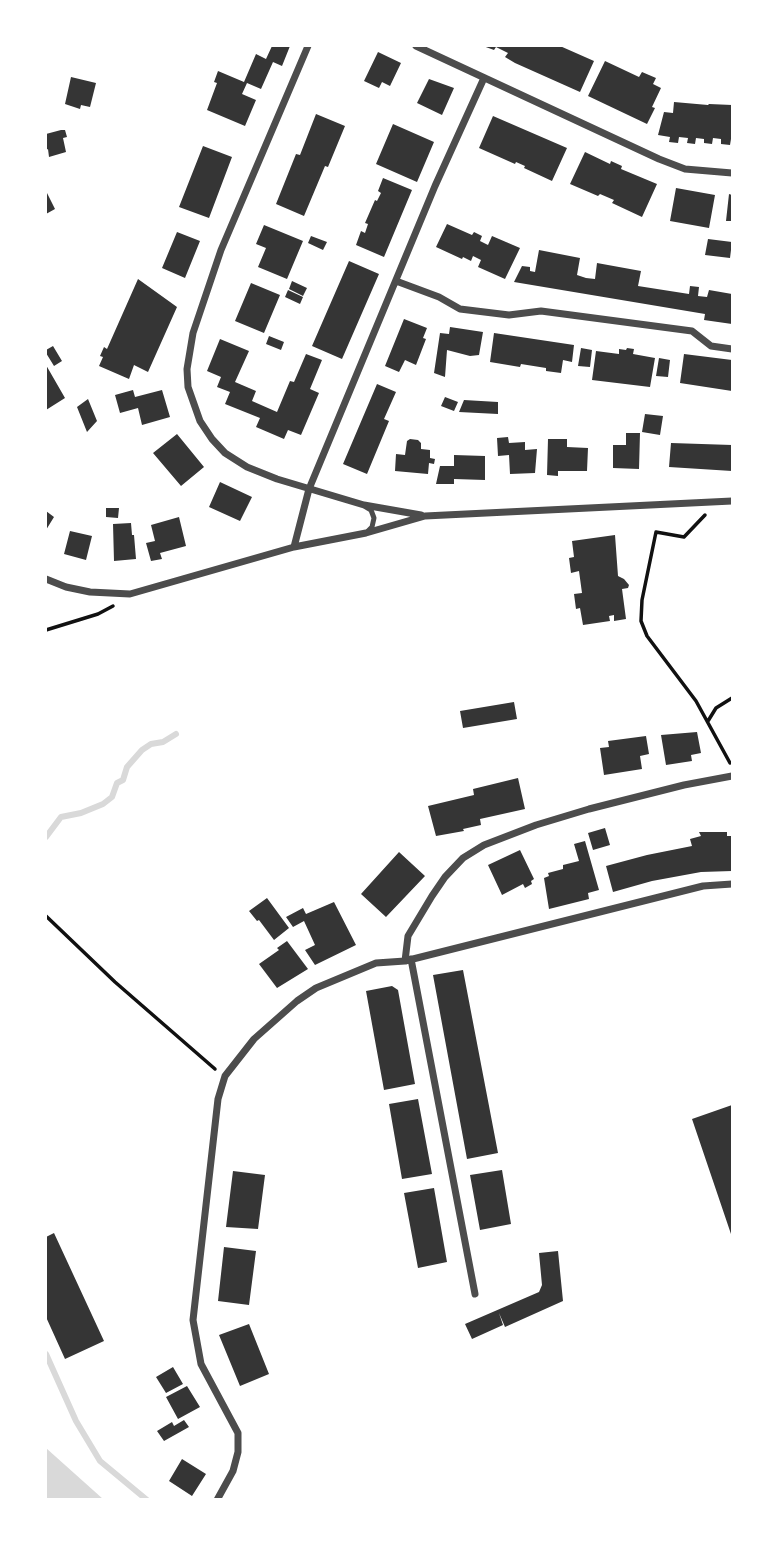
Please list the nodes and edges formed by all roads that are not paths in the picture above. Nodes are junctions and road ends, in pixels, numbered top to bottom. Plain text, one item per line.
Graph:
1 (308, 46) edge
2 (416, 46) edge
3 (484, 78) junction
4 (733, 173) edge
5 (396, 281) junction
6 (733, 349) edge
7 (309, 489) junction
8 (733, 502) edge
9 (363, 505) junction
10 (425, 516) junction
11 (366, 533) junction
12 (294, 547) junction
13 (46, 579) edge
14 (733, 776) edge
15 (733, 884) edge
16 (408, 960) junction
17 (475, 1294) dead end
18 (217, 1500) edge

1 - 7 street
2 - 3 street
3 - 4 street
3 - 5 street
5 - 6 street
5 - 7 street
7 - 9 street
7 - 12 street
8 - 10 street
9 - 10 street
9 - 11 lane
10 - 11 street
11 - 12 street
12 - 13 street
14 - 16 street
15 - 16 street
16 - 17 street
16 - 18 street

